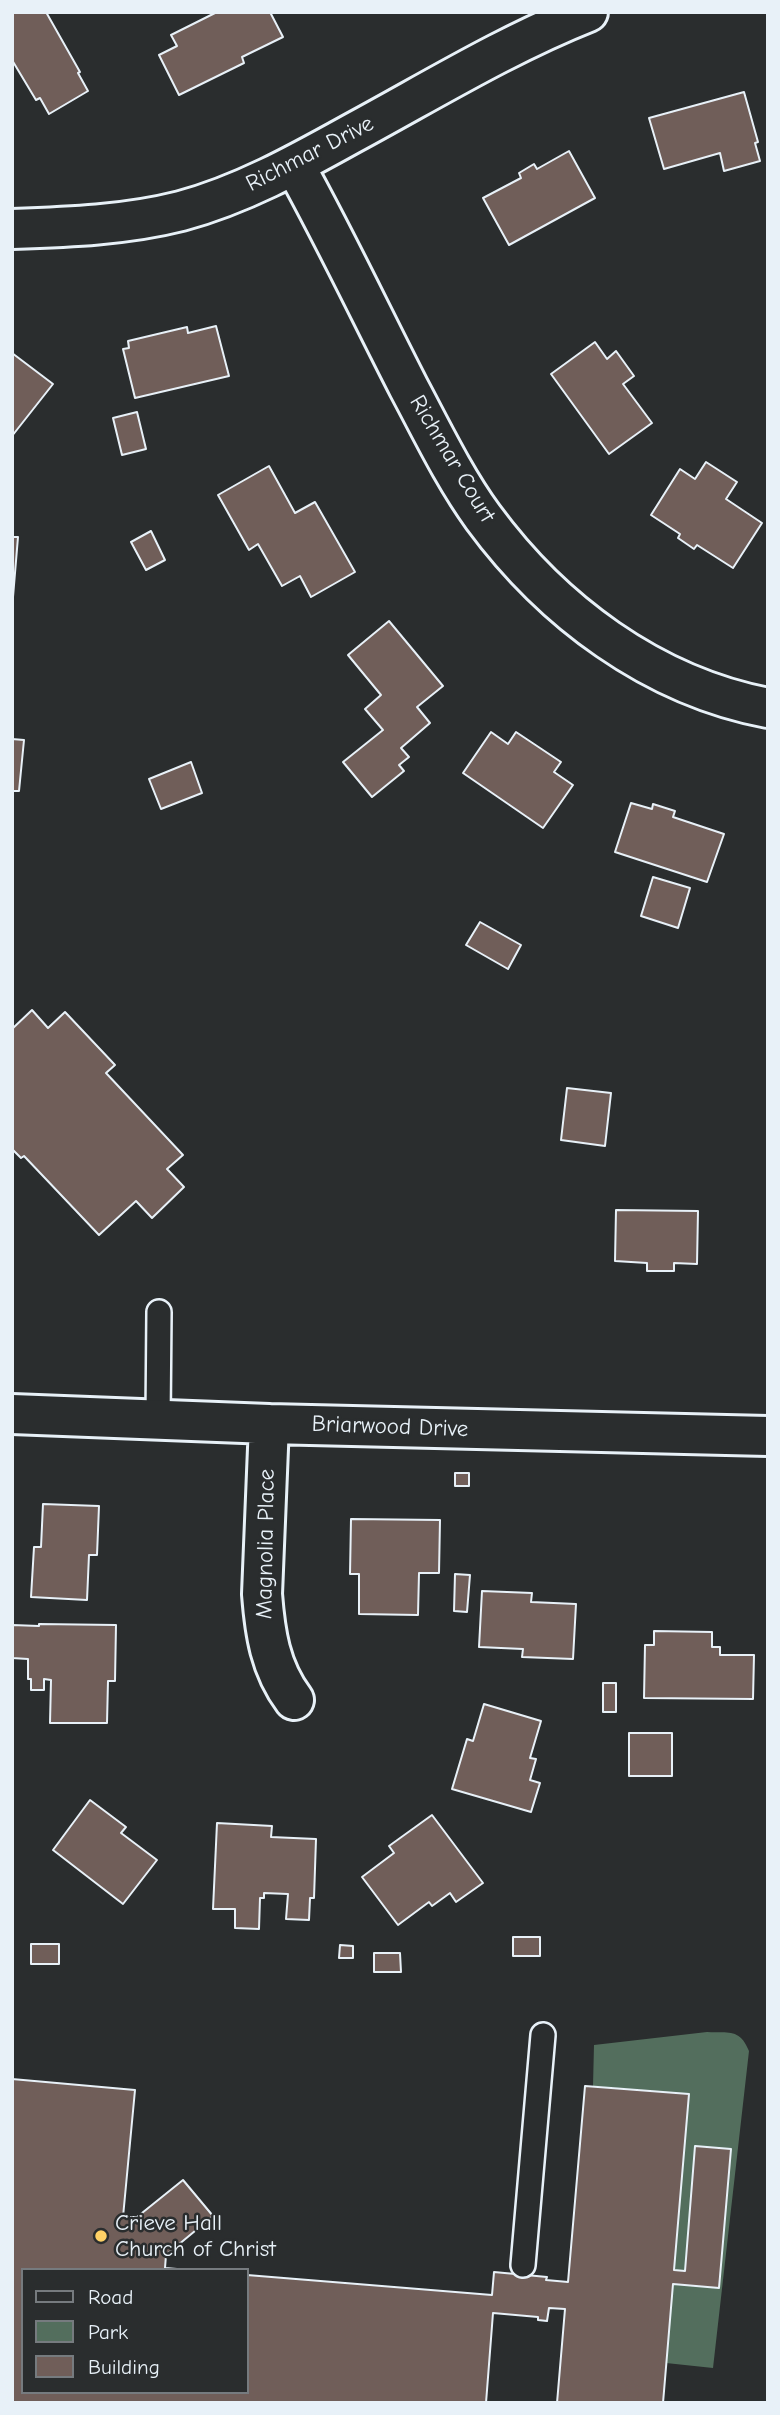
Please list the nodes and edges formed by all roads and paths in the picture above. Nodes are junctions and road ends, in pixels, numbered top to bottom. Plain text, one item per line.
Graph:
1 (588, 12) edge
2 (295, 166) junction
3 (12, 229) edge
4 (768, 708) edge
5 (159, 1312) dead end
6 (12, 1414) edge
7 (158, 1420) junction
8 (269, 1424) junction
9 (768, 1436) edge
10 (293, 1700) dead end
11 (543, 2035) dead end
12 (523, 2265) dead end

1 - 2 street, Richmar Drive
2 - 3 street, Richmar Drive
2 - 4 street, Richmar Court
5 - 7 lane
6 - 7 street, Briarwood Drive
7 - 8 street, Briarwood Drive
8 - 9 street, Briarwood Drive
8 - 10 street, Magnolia Place
11 - 12 lane

